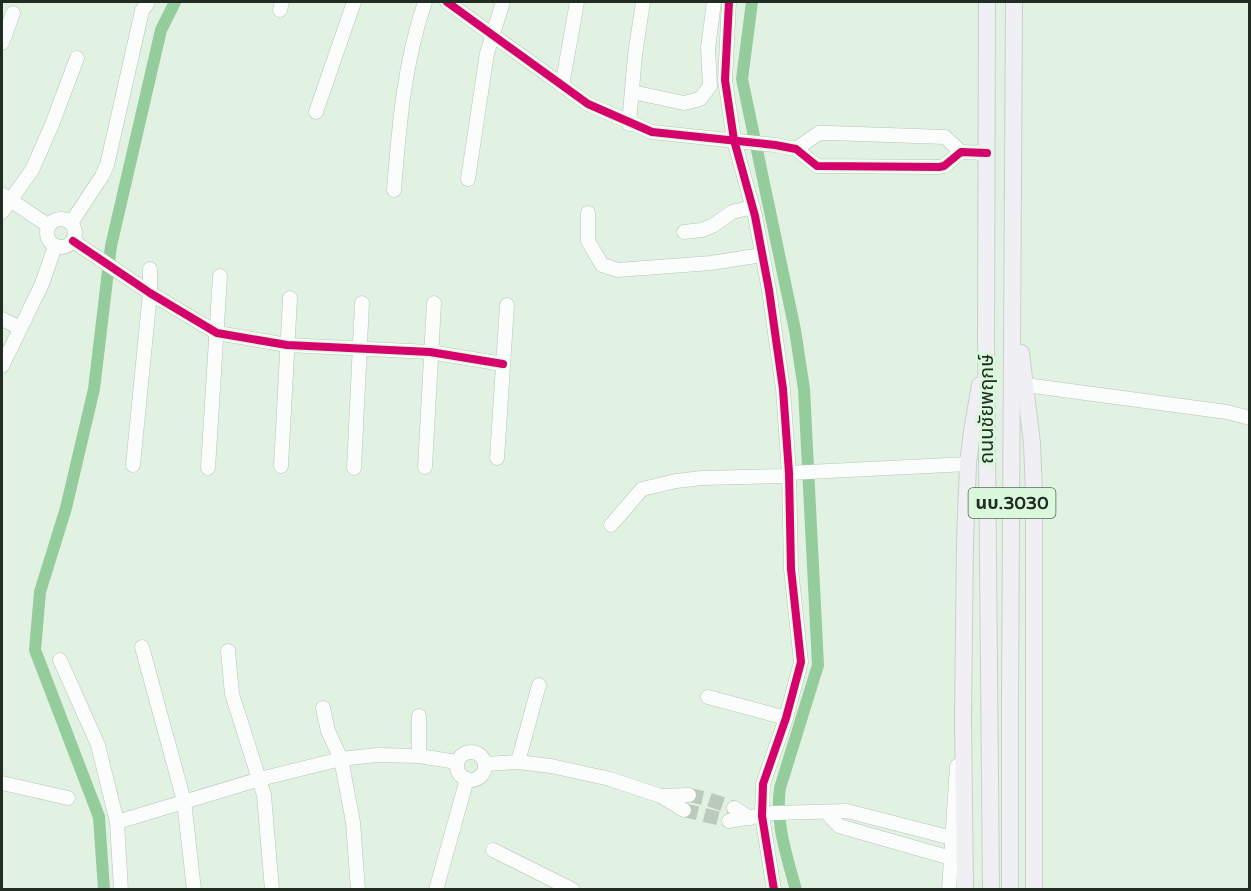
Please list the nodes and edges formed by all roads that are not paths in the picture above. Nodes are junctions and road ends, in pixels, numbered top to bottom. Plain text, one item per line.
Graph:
1 (148, 2) edge
2 (354, 2) edge
3 (425, 2) edge
4 (447, 2) edge
5 (503, 2) edge
6 (577, 2) edge
7 (643, 2) edge
8 (714, 2) edge
9 (729, 2) edge
10 (987, 2) edge
11 (1014, 2) edge
12 (13, 13) dead end
13 (493, 35) junction
14 (2, 43) edge
15 (77, 58) dead end
16 (562, 86) junction
17 (632, 92) junction
18 (316, 112) dead end
19 (629, 124) junction
20 (738, 140) junction
21 (796, 149) junction
22 (961, 152) junction
23 (987, 153) junction
24 (468, 179) dead end
25 (394, 190) dead end
26 (5, 197) edge
27 (753, 207) junction
28 (2, 212) edge
29 (588, 213) dead end
30 (71, 223) junction
31 (49, 226) junction
32 (684, 232) dead end
33 (73, 242) junction
34 (55, 246) junction
35 (762, 255) junction
36 (150, 269) dead end
37 (220, 276) dead end
38 (150, 293) junction
39 (290, 298) dead end
40 (362, 303) dead end
41 (434, 303) dead end
42 (507, 305) dead end
43 (1014, 308) junction
44 (2, 319) edge
45 (20, 328) junction
46 (217, 333) junction
47 (287, 345) junction
48 (359, 349) junction
49 (430, 352) junction
50 (986, 352) junction
51 (503, 364) junction
52 (2, 366) edge
53 (1026, 385) junction
54 (1250, 418) edge
55 (497, 458) dead end
56 (969, 464) junction
57 (133, 465) dead end
58 (281, 466) dead end
59 (425, 467) dead end
60 (208, 468) dead end
61 (354, 468) dead end
62 (791, 474) junction
63 (611, 525) dead end
64 (142, 647) dead end
65 (228, 651) dead end
66 (60, 660) dead end
67 (539, 685) dead end
68 (708, 697) dead end
69 (323, 708) dead end
70 (419, 716) dead end
71 (786, 718) junction
72 (963, 718) junction
73 (419, 756) junction
74 (341, 759) junction
75 (457, 762) junction
76 (518, 762) junction
77 (485, 764) junction
78 (260, 779) junction
79 (468, 779) junction
80 (2, 783) edge
81 (689, 795) tunnel mouth
82 (661, 796) junction
83 (68, 798) dead end
84 (184, 801) junction
85 (684, 810) tunnel mouth
86 (826, 812) junction
87 (731, 814) tunnel mouth
88 (762, 815) junction
89 (117, 822) junction
90 (952, 838) junction
91 (493, 850) dead end
92 (951, 858) junction
93 (121, 890) edge
94 (194, 890) edge
95 (272, 890) edge
96 (358, 890) edge
97 (436, 890) edge
98 (573, 890) edge
99 (774, 890) edge
100 (949, 890) edge
101 (965, 890) edge
102 (991, 890) edge
103 (1010, 890) edge
104 (1034, 890) edge

1 - 30 street
2 - 18 street
3 - 25 street
4 - 13 street
5 - 13 street
6 - 16 street
7 - 17 street
8 - 17 street
9 - 20 street
10 - 23 main road, ถนนชัยพฤกษ์ / นบ.3030
11 - 43 main road, ถนนชัยพฤกษ์ / นบ.3030
12 - 14 street
13 - 16 street
13 - 24 street
15 - 26 street
16 - 19 street
17 - 19 street
19 - 20 street
20 - 21 street
20 - 27 street
21 - 22 street
21 - 22 street
22 - 23 street
23 - 50 main road, ถนนชัยพฤกษ์ / นบ.3030
26 - 28 street
26 - 31 street
27 - 32 street
27 - 35 street
29 - 35 street
30 - 31 street
30 - 33 street
31 - 34 street
33 - 34 street
33 - 38 street
34 - 45 street
35 - 62 street
36 - 38 street
37 - 46 street
38 - 46 street
38 - 57 street
39 - 47 street
40 - 48 street
41 - 49 street
42 - 51 street
43 - 53 main road
43 - 103 main road, ถนนชัยพฤกษ์ / นบ.3030
44 - 45 street
45 - 52 street
46 - 47 street
46 - 60 street
47 - 48 street
47 - 58 street
48 - 49 street
48 - 61 street
49 - 51 street
49 - 59 street
50 - 56 main road
50 - 102 main road, ถนนชัยพฤกษ์ / นบ.3030
51 - 55 street
53 - 54 street
53 - 104 main road
56 - 62 street
56 - 72 main road
62 - 63 street
62 - 71 street
64 - 84 street
65 - 78 street
66 - 89 street
67 - 76 street
68 - 71 street
69 - 74 street
70 - 73 street
71 - 88 street
72 - 90 street
72 - 101 main road
73 - 74 street
73 - 75 street
74 - 78 street
74 - 96 street
75 - 77 street
75 - 79 street
76 - 77 street
76 - 82 street
77 - 79 street
78 - 84 street
78 - 95 street
79 - 97 street
80 - 83 street
81 - 82 street
82 - 85 street
84 - 89 street
84 - 94 street
86 - 88 street
86 - 90 street
86 - 92 street
87 - 88 street
88 - 99 street
89 - 93 street
90 - 92 street
91 - 98 street
92 - 100 street

